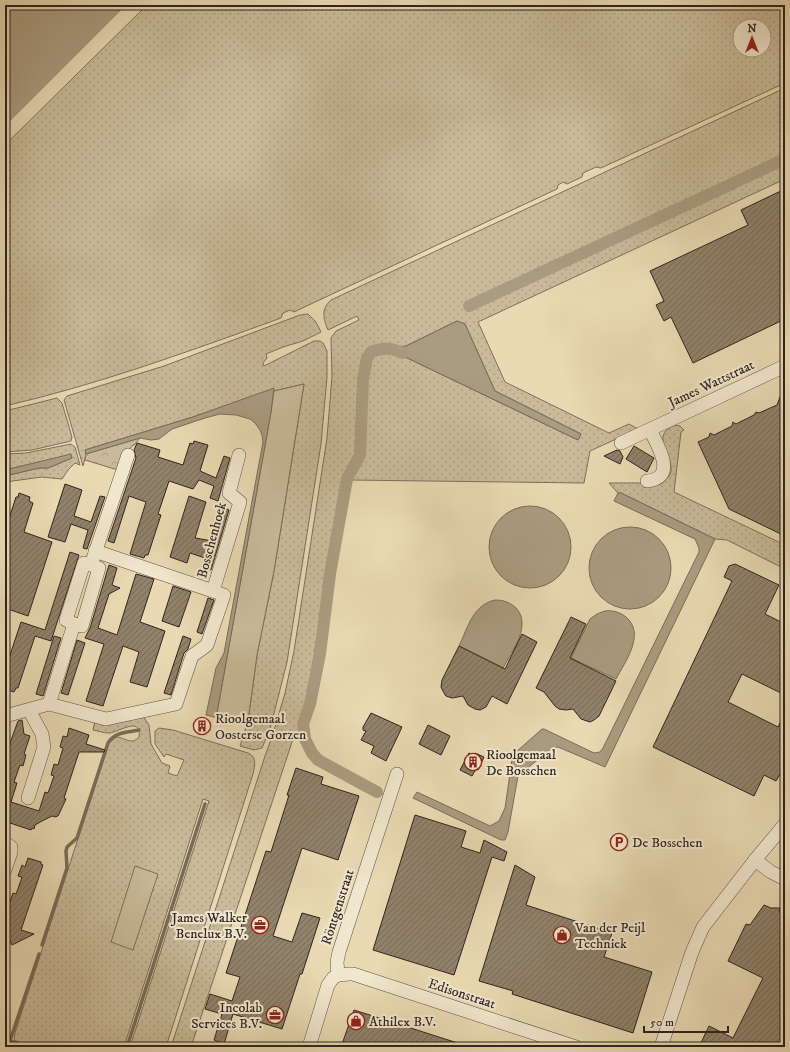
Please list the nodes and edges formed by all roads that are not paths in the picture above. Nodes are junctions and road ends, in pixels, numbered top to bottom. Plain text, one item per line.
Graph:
1 (785, 366) edge
2 (650, 430) junction
3 (621, 444) dead end
4 (128, 455) dead end
5 (239, 455) dead end
6 (647, 481) dead end
7 (95, 551) junction
8 (214, 591) junction
9 (49, 704) junction
10 (29, 710) junction
11 (5, 716) edge
12 (397, 774) dead end
13 (28, 798) dead end
14 (785, 824) edge
15 (5, 843) edge
16 (755, 860) junction
17 (5, 870) edge
18 (785, 880) edge
19 (338, 975) junction
20 (309, 1047) edge
21 (576, 1047) edge
22 (661, 1047) edge

1 - 2 street, James Wattstraat
2 - 3 street, James Wattstraat
2 - 6 street
4 - 7 street
5 - 8 street, Bosschenhoek
7 - 8 street, Bosschenhoek
7 - 9 street
8 - 9 street, Bosschenhoek
9 - 10 street
10 - 11 street
10 - 13 street
12 - 19 street, Röntgenstraat
14 - 16 street
15 - 17 street
16 - 18 street
16 - 22 street
19 - 20 street
19 - 21 street, Edisonstraat

